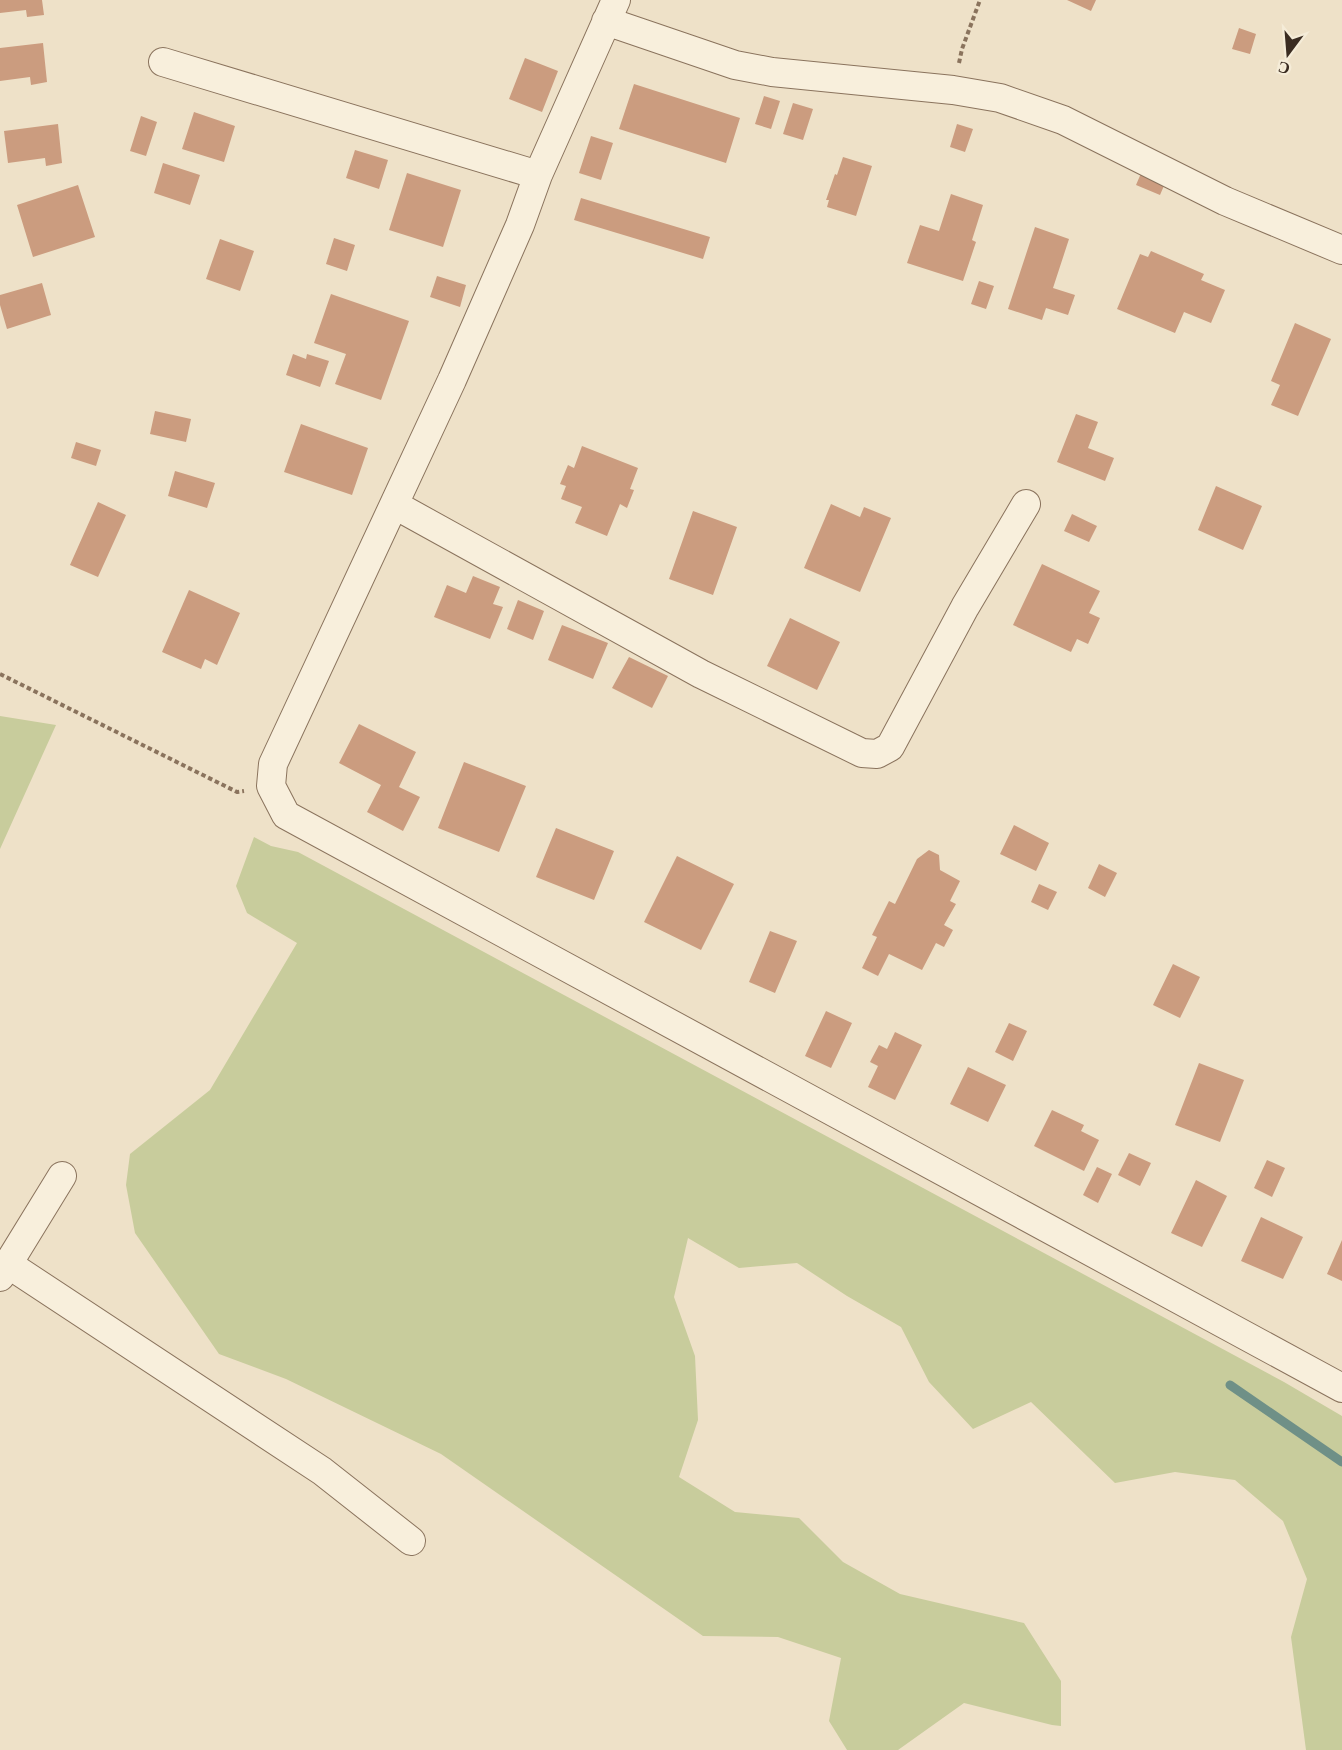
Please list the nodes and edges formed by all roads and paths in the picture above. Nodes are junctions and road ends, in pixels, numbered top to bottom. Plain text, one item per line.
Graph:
1 (980, 0) edge
2 (611, 11) edge
3 (163, 62) dead end
4 (953, 90) junction
5 (538, 176) junction
6 (1342, 250) edge
7 (1026, 504) dead end
8 (395, 505) junction
9 (0, 674) edge
10 (271, 786) junction
11 (62, 1176) dead end
12 (4, 1271) edge
13 (1342, 1388) edge
14 (411, 1541) dead end

1 - 4 path
2 - 4 street
2 - 5 street
3 - 5 street
4 - 6 street
5 - 8 street
7 - 8 street
8 - 10 street
9 - 10 path
10 - 13 street
11 - 12 street
12 - 14 street

